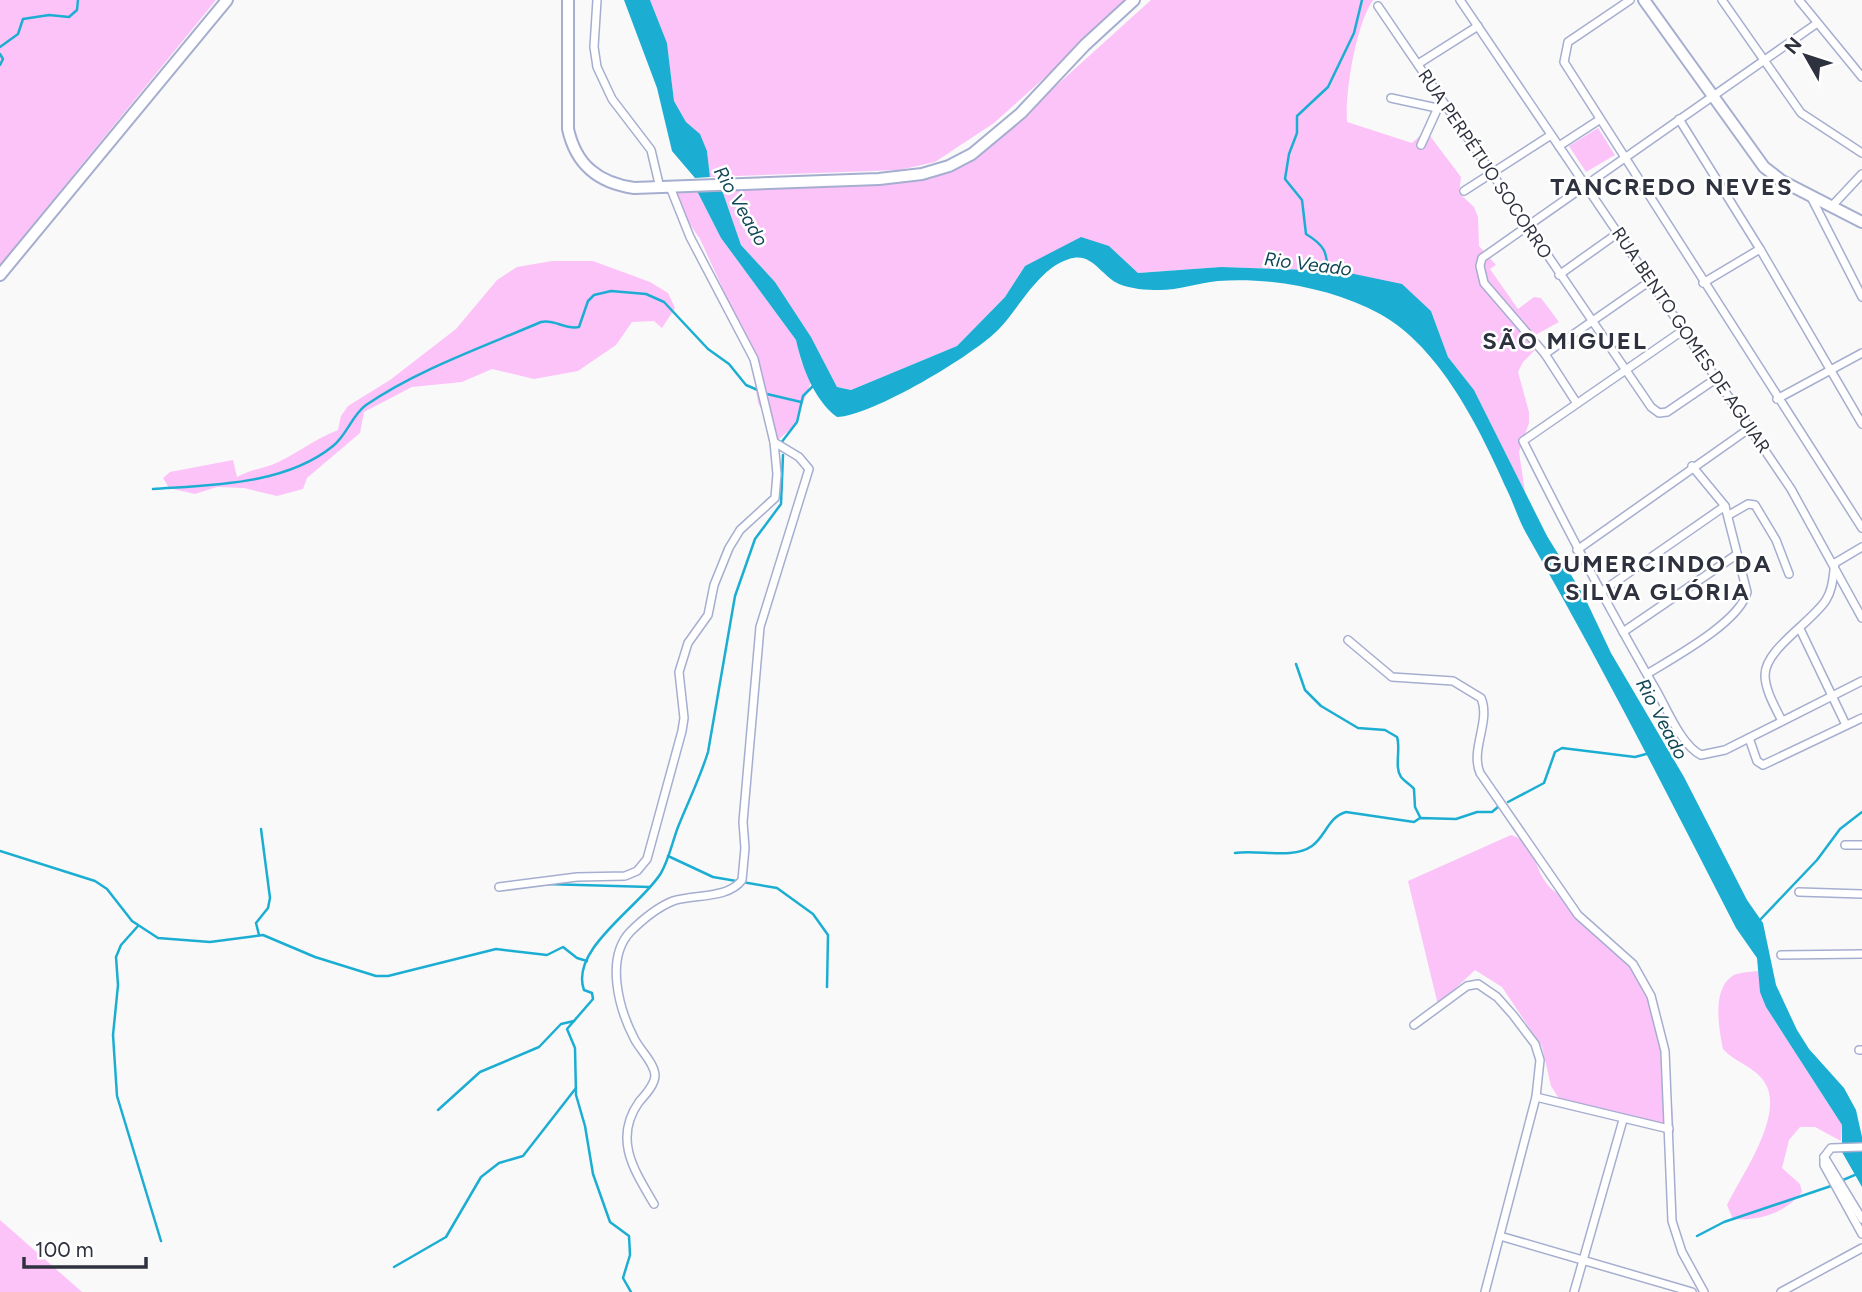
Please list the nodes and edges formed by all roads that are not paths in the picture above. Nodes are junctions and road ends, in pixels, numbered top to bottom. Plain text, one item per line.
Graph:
1 (227, 0) edge
2 (568, 0) edge
3 (597, 0) edge
4 (1133, 0) edge
5 (1460, 0) edge
6 (1630, 0) edge
7 (1644, 0) edge
8 (1721, 0) edge
9 (1799, 0) edge
10 (1378, 6) dead end
11 (1815, 23) junction
12 (1478, 26) junction
13 (1764, 61) junction
14 (1418, 64) junction
15 (1862, 77) edge
16 (1391, 98) dead end
17 (1712, 98) junction
18 (1439, 104) junction
19 (1599, 120) junction
20 (1679, 120) junction
21 (1551, 135) junction
22 (1421, 145) dead end
23 (1559, 146) junction
24 (1862, 153) edge
25 (1624, 157) junction
26 (1492, 173) junction
27 (1862, 174) edge
28 (1585, 184) junction
29 (665, 188) junction
30 (1464, 191) dead end
31 (1811, 197) junction
32 (1831, 207) junction
33 (1862, 222) edge
34 (1526, 224) junction
35 (1618, 233) junction
36 (1760, 249) junction
37 (0, 275) edge
38 (1559, 275) junction
39 (1650, 281) junction
40 (1703, 283) junction
41 (1862, 297) edge
42 (1592, 323) junction
43 (1685, 329) junction
44 (1862, 353) edge
45 (1545, 354) junction
46 (1627, 369) junction
47 (1832, 371) junction
48 (1717, 378) junction
49 (1777, 399) junction
50 (1576, 402) junction
51 (1862, 424) edge
52 (1749, 428) junction
53 (774, 442) junction
54 (1692, 466) junction
55 (1725, 506) junction
56 (1729, 515) junction
57 (1862, 528) edge
58 (1862, 547) edge
59 (1577, 550) junction
60 (1736, 555) junction
61 (1835, 563) junction
62 (1789, 574) dead end
63 (1601, 592) junction
64 (1862, 618) edge
65 (1800, 629) junction
66 (1623, 632) junction
67 (1348, 640) dead end
68 (1647, 674) junction
69 (1862, 681) edge
70 (1832, 695) junction
71 (1862, 718) edge
72 (1782, 721) junction
73 (1846, 725) junction
74 (1749, 738) junction
75 (1845, 845) dead end
76 (1862, 845) edge
77 (499, 887) dead end
78 (1799, 892) dead end
79 (1862, 894) edge
80 (1862, 954) edge
81 (1780, 955) dead end
82 (1414, 1025) dead end
83 (1536, 1097) junction
84 (1623, 1120) junction
85 (1669, 1129) junction
86 (1862, 1147) edge
87 (1824, 1157) junction
88 (654, 1204) dead end
89 (1862, 1219) edge
90 (1862, 1234) edge
91 (1500, 1236) junction
92 (1862, 1248) edge
93 (1582, 1261) junction
94 (1485, 1292) edge
95 (1574, 1292) edge
96 (1692, 1292) edge
97 (1704, 1292) edge
98 (1782, 1292) edge

1 - 37 main road
2 - 29 main road
3 - 29 street
4 - 29 main road
5 - 12 street, RUA BENTO GOMES DE AGUIAR
6 - 19 street
7 - 17 main road
8 - 13 street
9 - 11 street
10 - 14 street, RUA PERPÉTUO SOCORRO
11 - 13 street
11 - 15 street
12 - 14 street
12 - 21 street, RUA BENTO GOMES DE AGUIAR
13 - 17 street
13 - 24 street
14 - 18 street, RUA PERPÉTUO SOCORRO
16 - 18 street, RUA PERPÉTUO SOCORRO
17 - 20 street
17 - 31 main road
18 - 22 street
18 - 26 street, RUA PERPÉTUO SOCORRO
19 - 23 street
19 - 25 street
20 - 25 street
20 - 36 street
21 - 23 street, RUA BENTO GOMES DE AGUIAR
21 - 26 street
23 - 28 street, RUA BENTO GOMES DE AGUIAR
25 - 28 street
25 - 40 street
26 - 30 street
26 - 34 street, RUA PERPÉTUO SOCORRO
27 - 32 street
28 - 34 street
28 - 35 street, RUA BENTO GOMES DE AGUIAR
29 - 53 street
31 - 32 main road
31 - 41 street
32 - 33 main road
34 - 38 street, RUA PERPÉTUO SOCORRO
34 - 45 street
35 - 38 street
35 - 39 street, RUA BENTO GOMES DE AGUIAR
36 - 40 street
36 - 47 street
38 - 42 street, RUA PERPÉTUO SOCORRO
39 - 42 street
39 - 43 street, RUA BENTO GOMES DE AGUIAR
40 - 49 street
42 - 45 street
42 - 46 street, RUA PERPÉTUO SOCORRO
43 - 46 street
43 - 48 street, RUA BENTO GOMES DE AGUIAR
44 - 47 street
45 - 50 street
46 - 48 street, RUA PERPÉTUO SOCORRO
46 - 50 street
47 - 49 street
47 - 51 street
48 - 52 street, RUA BENTO GOMES DE AGUIAR
49 - 57 street
50 - 59 street
52 - 54 street
52 - 61 street, RUA BENTO GOMES DE AGUIAR
53 - 77 street
53 - 88 street
54 - 55 street
54 - 59 street
55 - 56 street
55 - 63 street
56 - 60 street
56 - 62 street
58 - 61 street
59 - 63 street
60 - 66 street
60 - 68 street
61 - 64 street, RUA BENTO GOMES DE AGUIAR
61 - 65 street
63 - 66 street
65 - 70 street
65 - 72 street
66 - 68 street
67 - 85 street
68 - 74 street
69 - 70 street
70 - 72 street
70 - 73 street
71 - 73 street
72 - 74 street
73 - 74 street
75 - 76 street
78 - 79 street
80 - 81 street
82 - 83 street
83 - 84 street
83 - 91 street
84 - 85 street
84 - 93 street
85 - 97 street
86 - 87 street
87 - 89 street
87 - 90 street
91 - 93 street
91 - 94 street
92 - 98 street
93 - 95 street
93 - 96 street

